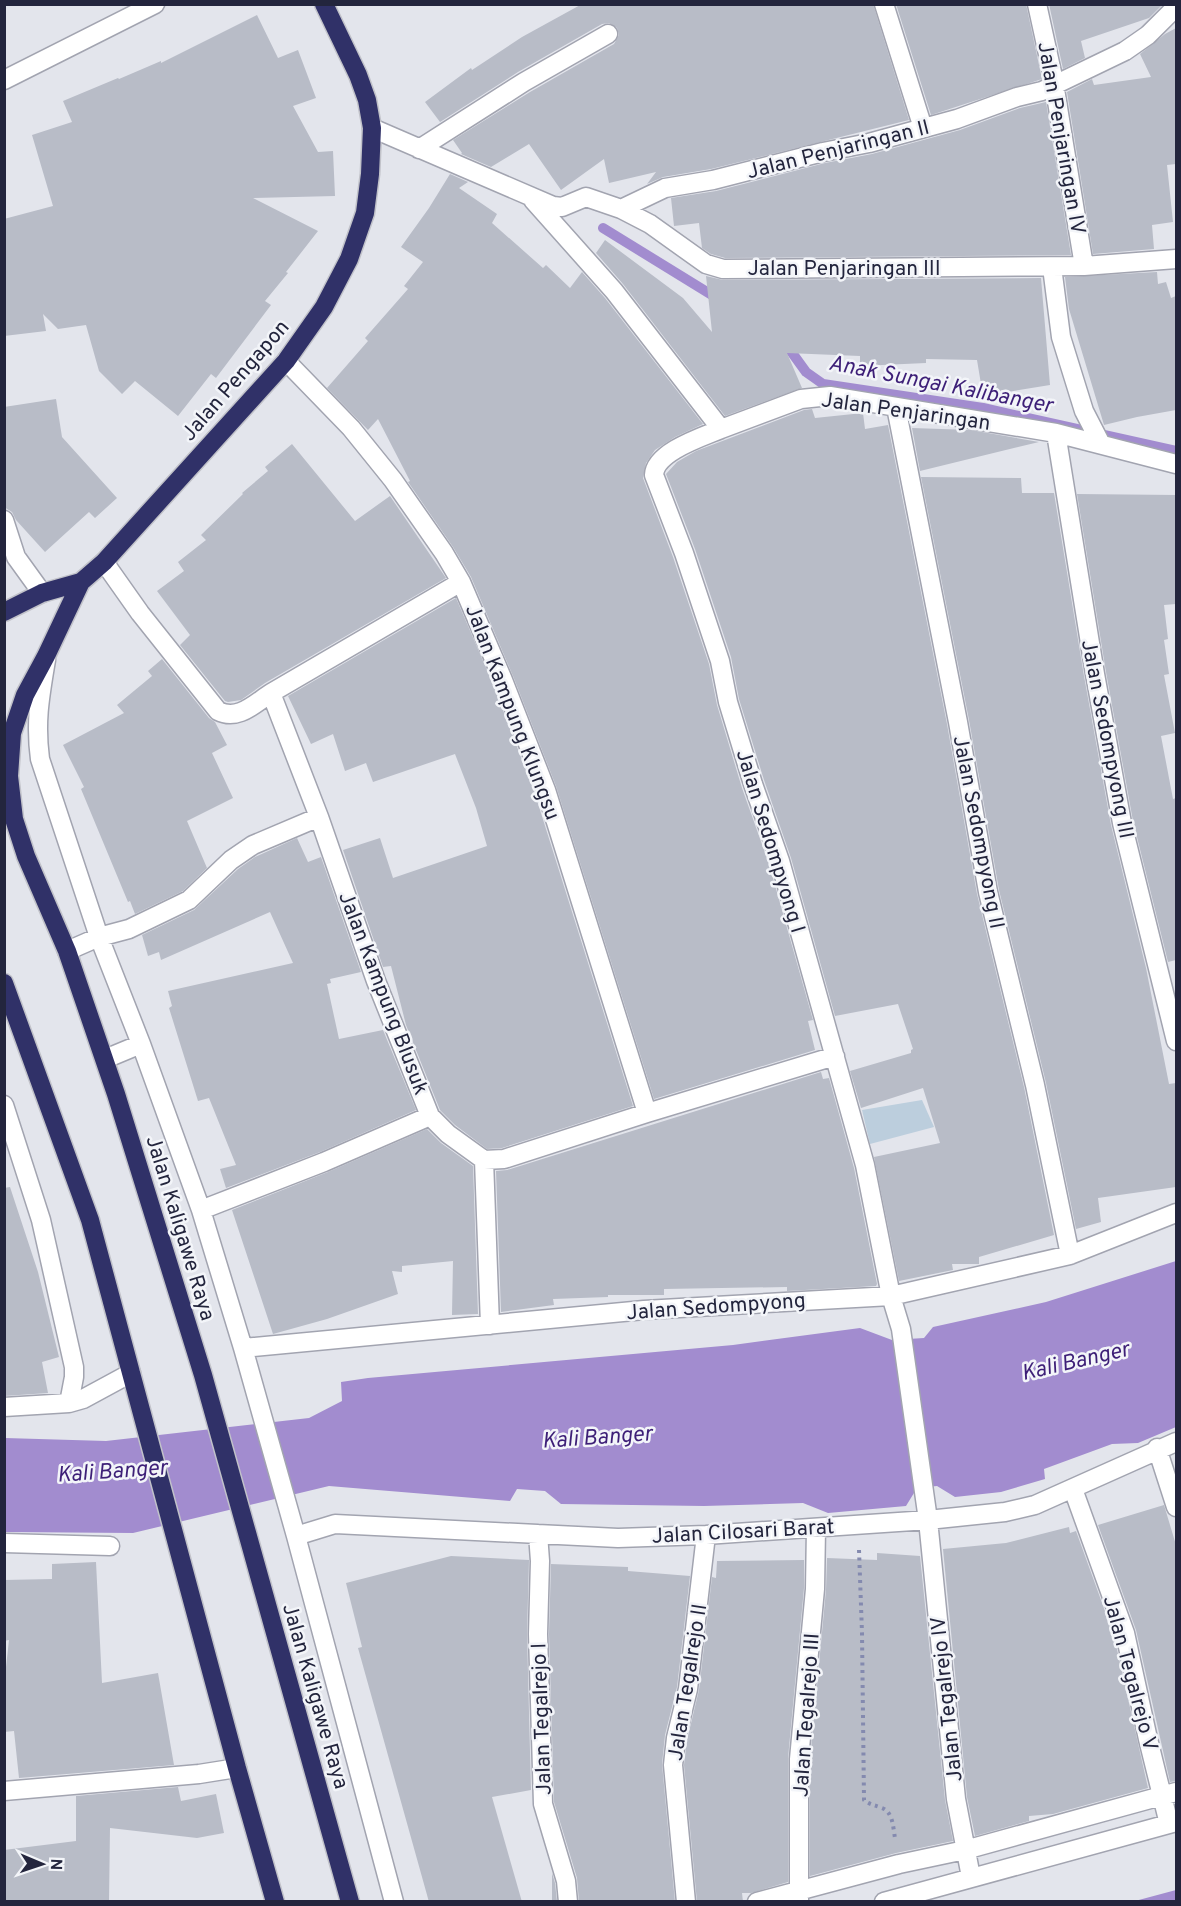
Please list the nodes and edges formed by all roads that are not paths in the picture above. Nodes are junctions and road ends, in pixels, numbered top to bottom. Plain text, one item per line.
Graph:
1 (155, 4) edge
2 (324, 4) edge
3 (884, 4) edge
4 (1037, 4) edge
5 (1176, 8) edge
6 (608, 34) dead end
7 (4, 81) edge
8 (1055, 86) junction
9 (372, 128) junction
10 (923, 128) junction
11 (419, 149) junction
12 (530, 196) junction
13 (621, 209) junction
14 (1176, 259) edge
15 (1081, 265) junction
16 (1052, 267) junction
17 (286, 361) junction
18 (896, 407) junction
19 (721, 429) junction
20 (1056, 433) junction
21 (1100, 443) junction
22 (1176, 464) edge
23 (4, 520) edge
24 (104, 562) junction
25 (81, 582) junction
26 (461, 582) junction
27 (42, 593) junction
28 (4, 612) edge
29 (46, 656) junction
30 (271, 693) junction
31 (319, 817) junction
32 (4, 839) edge
33 (26, 856) junction
34 (99, 937) junction
35 (67, 951) junction
36 (4, 983) edge
37 (10, 1012) edge
38 (1176, 1041) edge
39 (141, 1044) junction
40 (835, 1056) junction
41 (105, 1059) junction
42 (4, 1105) edge
43 (647, 1113) junction
44 (430, 1116) junction
45 (484, 1160) junction
46 (201, 1210) junction
47 (1176, 1213) edge
48 (1070, 1255) junction
49 (891, 1296) junction
50 (490, 1325) junction
51 (901, 1329) joint
52 (243, 1348) junction
53 (131, 1373) junction
54 (69, 1403) junction
55 (4, 1407) edge
56 (1176, 1442) edge
57 (1158, 1449) junction
58 (1073, 1489) junction
59 (1176, 1507) edge
60 (928, 1520) junction
61 (816, 1528) junction
62 (538, 1534) junction
63 (706, 1535) junction
64 (296, 1536) junction
65 (4, 1544) edge
66 (110, 1546) dead end
67 (237, 1768) junction
68 (4, 1791) edge
69 (1170, 1794) edge
70 (1173, 1823) edge
71 (965, 1850) junction
72 (971, 1877) junction
73 (799, 1897) edge
74 (275, 1902) edge
75 (350, 1902) edge
76 (394, 1902) edge
77 (568, 1902) edge
78 (686, 1902) edge
79 (757, 1902) edge
80 (884, 1902) edge

1 - 7 street
2 - 9 highway, Jalan Pengapon
3 - 10 street
4 - 8 street, Jalan Penjaringan IV
5 - 8 street, Jalan Penjaringan II
6 - 11 street
8 - 10 street, Jalan Penjaringan II
8 - 15 street, Jalan Penjaringan IV
9 - 11 street, Jalan Penjaringan III
9 - 17 highway, Jalan Pengapon
10 - 13 street, Jalan Penjaringan II
11 - 12 street, Jalan Penjaringan III
12 - 13 street, Jalan Penjaringan III
12 - 19 street
13 - 16 street, Jalan Penjaringan III
14 - 15 street, Jalan Penjaringan III
15 - 16 street, Jalan Penjaringan III
16 - 21 street
17 - 24 highway, Jalan Pengapon
17 - 26 street, Jalan Kampung Klungsu
18 - 19 street, Jalan Penjaringan
18 - 20 street, Jalan Penjaringan
18 - 48 street, Jalan Sedompyong II
19 - 40 street, Jalan Sedompyong I
20 - 21 street, Jalan Penjaringan
20 - 38 street, Jalan Sedompyong III
21 - 22 street, Jalan Penjaringan
23 - 27 street
24 - 25 highway, Jalan Pengapon
24 - 30 street
25 - 27 highway
25 - 29 highway, Jalan Kaligawe Raya
26 - 30 street
26 - 43 street, Jalan Kampung Klungsu
27 - 28 highway
29 - 33 highway, Jalan Kaligawe Raya
29 - 34 street
30 - 31 street, Jalan Kampung Blusuk
31 - 34 street
31 - 44 street, Jalan Kampung Blusuk
32 - 33 highway
33 - 35 highway, Jalan Kaligawe Raya
34 - 35 street
34 - 39 street
35 - 41 highway, Jalan Kaligawe Raya
36 - 37 highway
37 - 53 highway
39 - 41 street
39 - 46 street
40 - 43 street
40 - 49 street, Jalan Sedompyong I
41 - 75 highway, Jalan Kaligawe Raya
42 - 54 street
43 - 45 street
44 - 45 street, Jalan Kampung Blusuk
44 - 46 street
45 - 50 street
46 - 52 street
47 - 48 street, Jalan Sedompyong
48 - 49 street, Jalan Sedompyong
49 - 50 street, Jalan Sedompyong
49 - 51 street, Jalan Sedompyong I
50 - 52 street, Jalan Sedompyong
51 - 60 street, Jalan Tegalrejo IV
52 - 64 street
53 - 54 street
53 - 67 highway
54 - 55 street
56 - 57 street, Jalan Cilosari Barat
57 - 58 street, Jalan Cilosari Barat
57 - 59 street
58 - 60 street, Jalan Cilosari Barat
58 - 69 street, Jalan Tegalrejo V
60 - 61 street, Jalan Cilosari Barat
60 - 71 street, Jalan Tegalrejo IV
61 - 63 street, Jalan Cilosari Barat
61 - 73 street, Jalan Tegalrejo III
62 - 63 street, Jalan Cilosari Barat
62 - 64 street, Jalan Cilosari Barat
62 - 77 street, Jalan Tegalrejo I
63 - 78 street, Jalan Tegalrejo II
64 - 76 street
65 - 66 street
67 - 68 street
67 - 74 highway
69 - 70 street, Jalan Tegalrejo V
69 - 71 street
70 - 72 street
71 - 72 street, Jalan Tegalrejo IV
71 - 73 street
72 - 80 street
73 - 79 street

